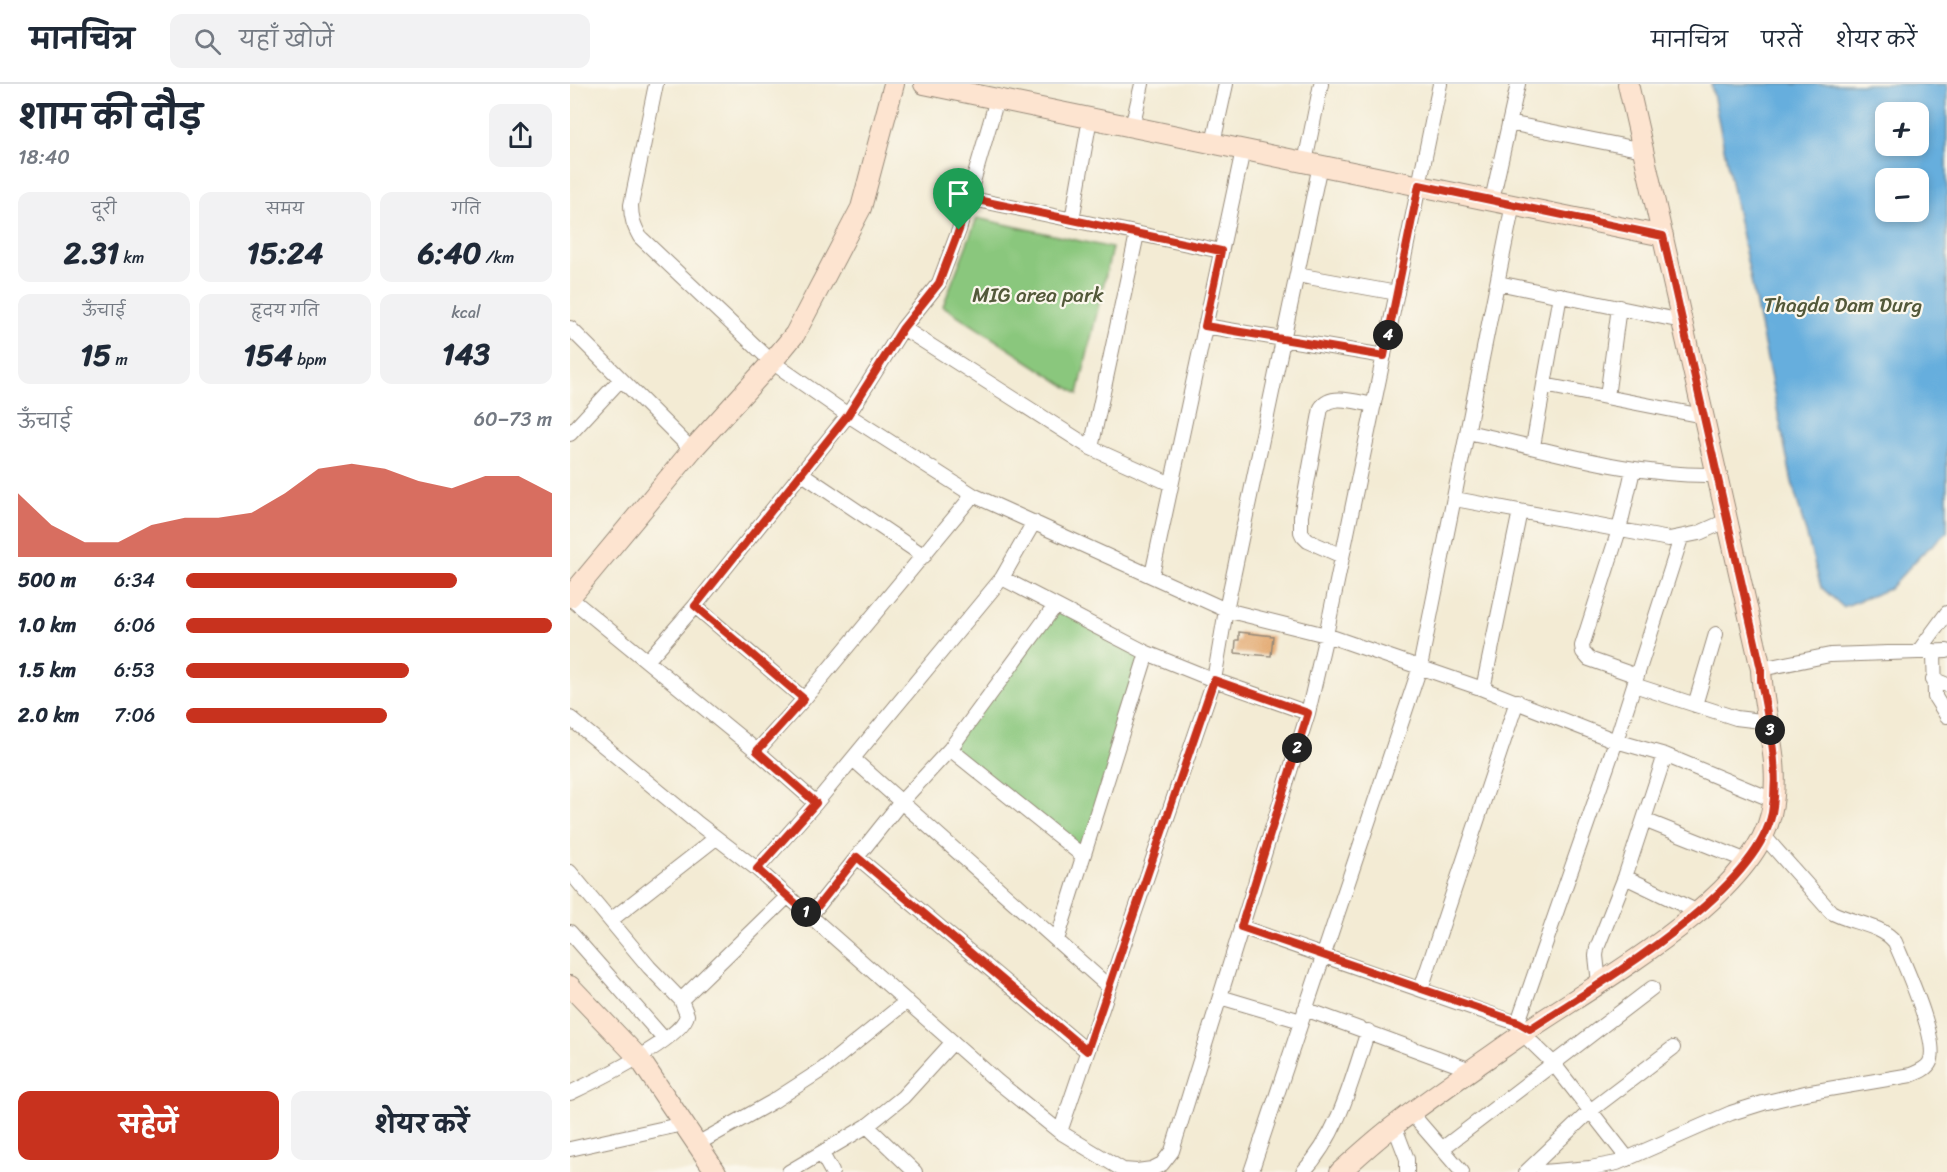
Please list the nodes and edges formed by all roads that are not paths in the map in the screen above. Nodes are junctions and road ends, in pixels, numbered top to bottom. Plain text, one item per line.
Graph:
1 (656, 84) edge
2 (894, 84) edge
3 (924, 84) edge
4 (1142, 84) edge
5 (1226, 84) edge
6 (1321, 84) edge
7 (1440, 84) edge
8 (1518, 84) edge
9 (1628, 84) edge
10 (997, 99) junction
11 (1090, 118) junction
12 (1509, 123) junction
13 (1132, 127) junction
14 (1213, 143) junction
15 (1243, 150) junction
16 (1643, 150) junction
17 (1312, 163) junction
18 (1419, 185) junction
19 (968, 198) junction
20 (1492, 200) junction
21 (1514, 204) junction
22 (1072, 220) junction
23 (1137, 234) junction
24 (1663, 236) junction
25 (1221, 251) junction
26 (1297, 275) junction
27 (1498, 283) junction
28 (1397, 293) junction
29 (1560, 295) junction
30 (1620, 307) junction
31 (1682, 321) junction
32 (1205, 326) junction
33 (570, 328) edge
34 (903, 328) junction
35 (1283, 340) junction
36 (1384, 356) junction
37 (772, 362) junction
38 (621, 379) junction
39 (1544, 385) junction
40 (1607, 397) junction
41 (1374, 405) junction
42 (848, 415) junction
43 (1703, 416) junction
44 (1468, 432) junction
45 (570, 434) edge
46 (1533, 446) junction
47 (1091, 448) junction
48 (692, 450) junction
49 (1633, 470) junction
50 (801, 473) junction
51 (1716, 475) junction
52 (1171, 484) junction
53 (973, 495) junction
54 (1455, 499) junction
55 (1520, 511) junction
56 (1726, 521) junction
57 (1034, 522) junction
58 (1619, 530) junction
59 (1681, 538) junction
60 (924, 556) junction
61 (1342, 556) junction
62 (1152, 575) junction
63 (1002, 578) junction
64 (570, 598) edge
65 (695, 606) junction
66 (1055, 606) junction
67 (1226, 610) junction
68 (1947, 613) edge
69 (1716, 634) dead end
70 (1326, 635) junction
71 (1919, 651) junction
72 (1940, 651) edge
73 (1147, 653) junction
74 (647, 661) junction
75 (1420, 667) junction
76 (1761, 669) junction
77 (1933, 678) junction
78 (1214, 680) junction
79 (1635, 681) junction
80 (1947, 685) edge
81 (1483, 689) junction
82 (804, 699) junction
83 (1517, 701) junction
84 (1695, 705) junction
85 (1308, 713) junction
86 (1947, 716) edge
87 (1769, 722) junction
88 (575, 723) edge
89 (570, 738) edge
90 (1616, 741) junction
91 (950, 749) junction
92 (757, 751) junction
93 (1665, 755) junction
94 (853, 759) junction
95 (1773, 800) junction
96 (901, 802) junction
97 (816, 803) junction
98 (1644, 820) junction
99 (1763, 835) junction
100 (716, 838) junction
101 (1083, 856) junction
102 (857, 857) junction
103 (1747, 861) junction
104 (757, 869) junction
105 (570, 872) edge
106 (1625, 877) junction
107 (788, 896) junction
108 (1698, 912) junction
109 (810, 916) junction
110 (611, 920) junction
111 (1241, 927) junction
112 (570, 932) edge
113 (1057, 940) junction
114 (1323, 955) junction
115 (1599, 983) junction
116 (570, 986) edge
117 (1109, 987) junction
118 (1652, 988) dead end
119 (1421, 989) junction
120 (1220, 997) junction
121 (681, 1000) junction
122 (907, 1001) junction
123 (1303, 1015) junction
124 (1524, 1028) junction
125 (1368, 1031) junction
126 (664, 1039) junction
127 (953, 1042) junction
128 (1673, 1047) dead end
129 (1087, 1051) junction
130 (639, 1058) junction
131 (1552, 1063) junction
132 (1472, 1070) junction
133 (570, 1093) edge
134 (1590, 1111) junction
135 (1411, 1113) junction
136 (683, 1124) junction
137 (1394, 1125) junction
138 (867, 1126) junction
139 (1060, 1132) junction
140 (697, 1144) junction
141 (1443, 1148) junction
142 (570, 1149) edge
143 (822, 1154) junction
144 (1628, 1159) junction
145 (716, 1172) edge
146 (789, 1172) edge
147 (832, 1172) edge
148 (915, 1172) edge
149 (1251, 1172) edge
150 (1303, 1172) edge
151 (1340, 1172) edge
152 (1407, 1172) edge
153 (1462, 1172) edge
154 (1526, 1172) edge
155 (1543, 1172) edge

1 - 37 street
2 - 37 street
3 - 10 street
4 - 13 street
5 - 14 street
6 - 17 street
7 - 18 street
8 - 12 street
9 - 16 street
10 - 11 street
10 - 19 street
11 - 13 street
11 - 22 street
12 - 16 street
12 - 20 street
13 - 14 street
14 - 15 street
15 - 17 street
15 - 25 street
16 - 24 street
17 - 18 street
17 - 26 street
18 - 20 street
18 - 28 street
19 - 22 street
19 - 34 street
20 - 21 street
21 - 24 street
21 - 27 street
22 - 23 street
23 - 25 street
23 - 47 street
24 - 31 street
25 - 32 street
26 - 28 street
26 - 35 street
27 - 29 street
27 - 44 street
28 - 36 street
29 - 30 street
29 - 39 street
30 - 31 street
30 - 40 street
31 - 43 street
32 - 35 street
32 - 52 street
33 - 38 street
34 - 42 street
34 - 47 street
35 - 36 street
35 - 67 street
36 - 41 street
37 - 42 street
37 - 48 street
38 - 45 street
38 - 48 street
39 - 40 street
39 - 46 street
40 - 43 street
41 - 61 street
41 - 61 street
42 - 50 street
42 - 53 street
43 - 51 street
44 - 46 street
44 - 54 street
46 - 49 street
47 - 52 street
48 - 64 street
49 - 51 street
49 - 58 street
50 - 60 street
50 - 65 street
51 - 56 street
52 - 62 street
53 - 57 street
53 - 60 street
54 - 55 street
54 - 75 street
55 - 58 street
55 - 81 street
56 - 59 street
56 - 76 street
57 - 62 street
57 - 63 street
58 - 59 street
58 - 79 street
59 - 79 street
60 - 82 street
61 - 70 street
62 - 67 street
63 - 66 street
63 - 94 street
64 - 74 street
65 - 74 street
65 - 82 street
66 - 73 street
66 - 91 street
67 - 70 street
67 - 78 street
68 - 71 street
69 - 84 street
70 - 75 street
70 - 85 street
71 - 72 street
71 - 76 street
72 - 77 street
73 - 78 street
73 - 101 street
74 - 92 street
75 - 81 street
75 - 114 street
76 - 87 street
77 - 80 street
77 - 86 street
78 - 85 street
78 - 117 street
79 - 84 street
79 - 90 street
81 - 83 street
82 - 92 street
83 - 90 street
83 - 119 street
84 - 87 street
85 - 111 street
87 - 95 street
88 - 89 street
88 - 100 street
90 - 93 street
90 - 124 street
91 - 96 street
91 - 101 street
92 - 97 street
93 - 95 street
93 - 98 street
94 - 96 street
94 - 97 street
95 - 99 street
96 - 102 street
96 - 113 street
97 - 104 street
98 - 103 street
98 - 106 street
99 - 103 street
99 - 144 street
100 - 104 street
100 - 110 street
101 - 113 street
102 - 109 street
102 - 129 street
103 - 108 street
104 - 107 street
105 - 110 street
106 - 108 street
106 - 115 street
107 - 109 street
107 - 121 street
108 - 115 street
109 - 122 street
110 - 121 street
111 - 114 street
111 - 120 street
112 - 126 street
113 - 117 street
114 - 119 street
114 - 123 street
115 - 124 street
116 - 130 street
117 - 129 street
118 - 131 street
119 - 124 street
120 - 123 street
120 - 139 street
121 - 126 street
122 - 127 street
122 - 140 street
123 - 125 street
123 - 149 street
124 - 131 street
124 - 132 street
125 - 132 street
125 - 150 street
126 - 130 street
127 - 138 street
127 - 139 street
128 - 134 street
129 - 139 street
130 - 133 street
130 - 136 street
131 - 134 street
131 - 141 street
132 - 135 street
134 - 144 street
134 - 154 street
135 - 137 street
135 - 141 street
136 - 140 street
136 - 142 street
137 - 151 street
137 - 152 street
138 - 143 street
138 - 148 street
140 - 145 street
141 - 153 street
143 - 146 street
143 - 147 street
144 - 155 street

